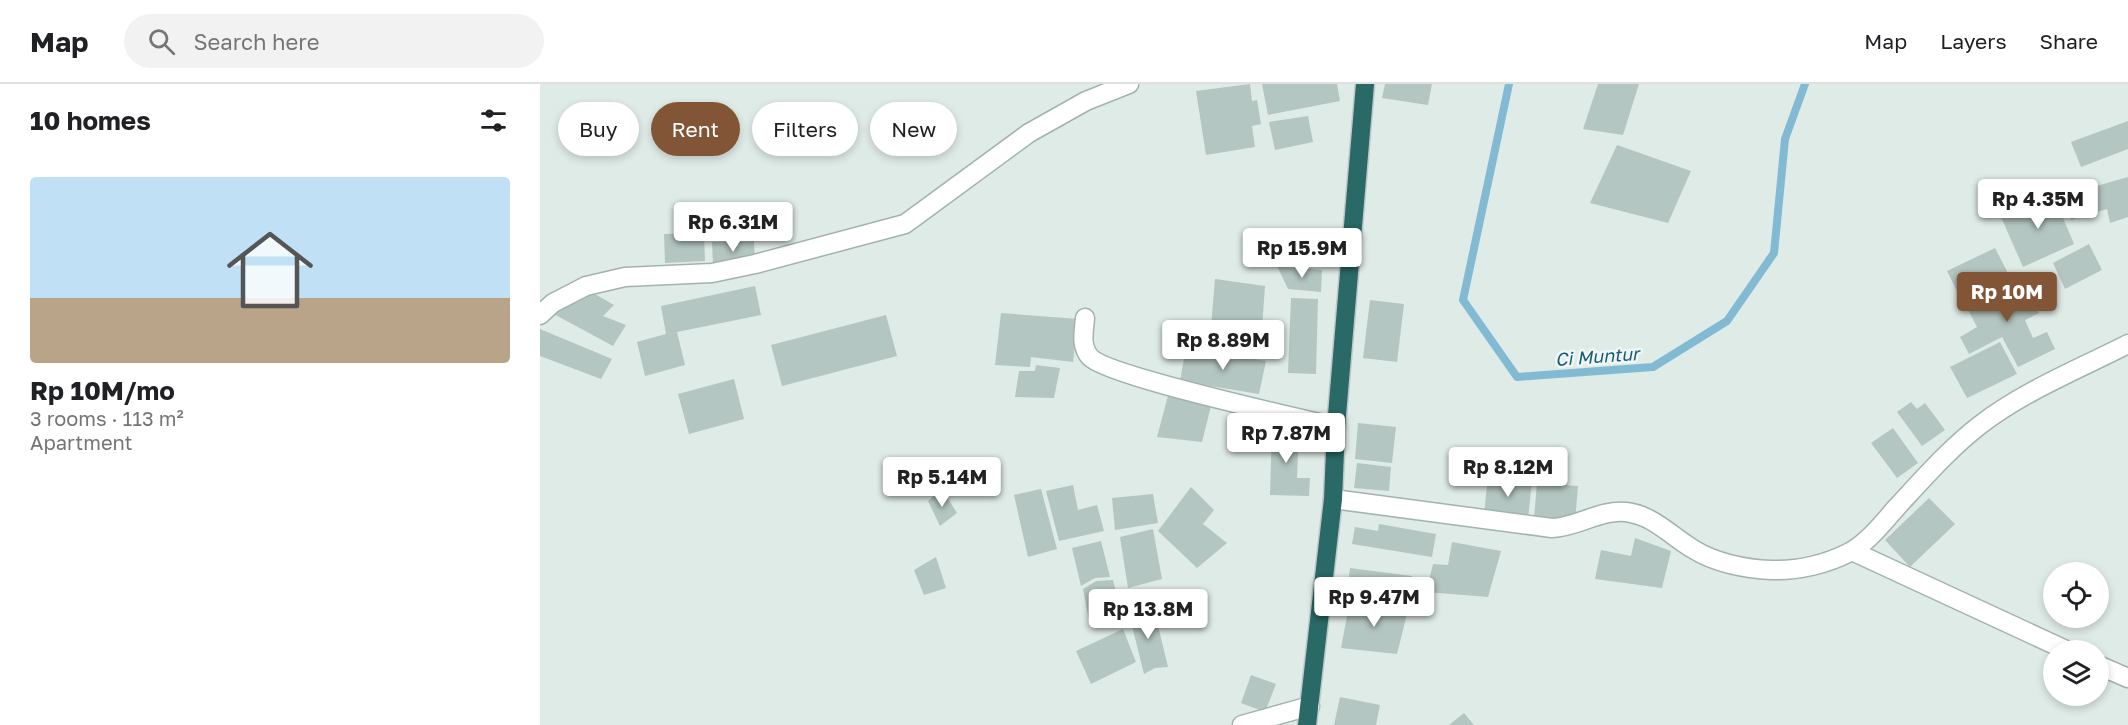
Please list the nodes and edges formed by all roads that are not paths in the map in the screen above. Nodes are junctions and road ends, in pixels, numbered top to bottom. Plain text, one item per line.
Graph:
1 (1129, 84) edge
2 (1365, 84) edge
3 (540, 315) edge
4 (1085, 318) dead end
5 (2128, 344) edge
6 (1336, 427) junction
7 (1333, 499) junction
8 (1852, 551) junction
9 (2044, 640) edge
10 (2109, 669) edge
11 (2128, 678) edge
12 (1310, 706) junction
13 (1242, 725) edge
14 (1307, 725) edge

1 - 3 street
2 - 6 highway
4 - 6 street
5 - 8 street
6 - 7 highway
7 - 8 street
7 - 12 highway
8 - 9 street
10 - 11 street
12 - 13 street
12 - 14 highway

